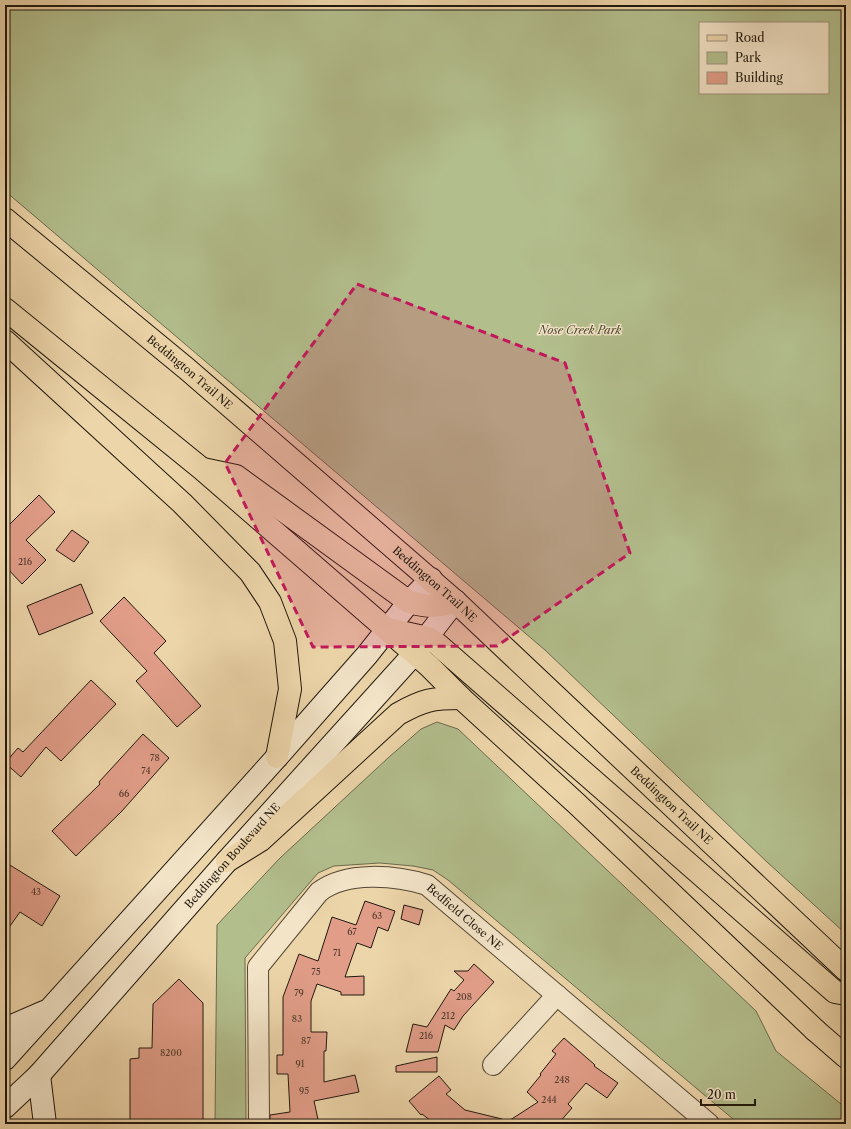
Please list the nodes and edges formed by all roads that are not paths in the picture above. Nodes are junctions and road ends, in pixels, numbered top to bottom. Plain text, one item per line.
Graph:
1 (5, 219) edge
2 (5, 309) edge
3 (5, 341) edge
4 (202, 469) junction
5 (431, 579) junction
6 (455, 601) junction
7 (409, 602) junction
8 (387, 629) junction
9 (428, 638) junction
10 (414, 654) junction
11 (460, 698) junction
12 (277, 757) junction
13 (227, 861) junction
14 (846, 970) edge
15 (846, 994) edge
16 (557, 995) junction
17 (52, 1008) junction
18 (5, 1030) edge
19 (846, 1057) edge
20 (5, 1059) edge
21 (493, 1065) dead end
22 (39, 1074) junction
23 (5, 1107) edge
24 (5, 1120) edge
25 (9, 1124) edge
26 (45, 1124) edge
27 (258, 1124) edge
28 (708, 1124) edge

1 - 5 main road, Beddington Trail NE
2 - 4 main road
3 - 12 main road
4 - 7 main road
4 - 8 main road
5 - 6 main road, Beddington Trail NE
5 - 7 main road
6 - 7 main road
6 - 9 main road, Beddington Boulevard NE
6 - 14 main road, Beddington Trail NE
7 - 8 main road
8 - 9 main road
8 - 10 main road
8 - 12 main road
9 - 10 main road, Beddington Boulevard NE
9 - 15 main road
10 - 11 main road
10 - 13 main road, Beddington Boulevard NE
11 - 13 main road
11 - 19 main road
12 - 17 main road
13 - 22 main road, Beddington Boulevard NE
16 - 21 street
16 - 27 street, Bedfield Close NE
16 - 28 street, Bedfield Close NE
17 - 18 main road
17 - 20 main road
22 - 23 main road, Beddington Boulevard NE
22 - 26 main road
24 - 25 main road

